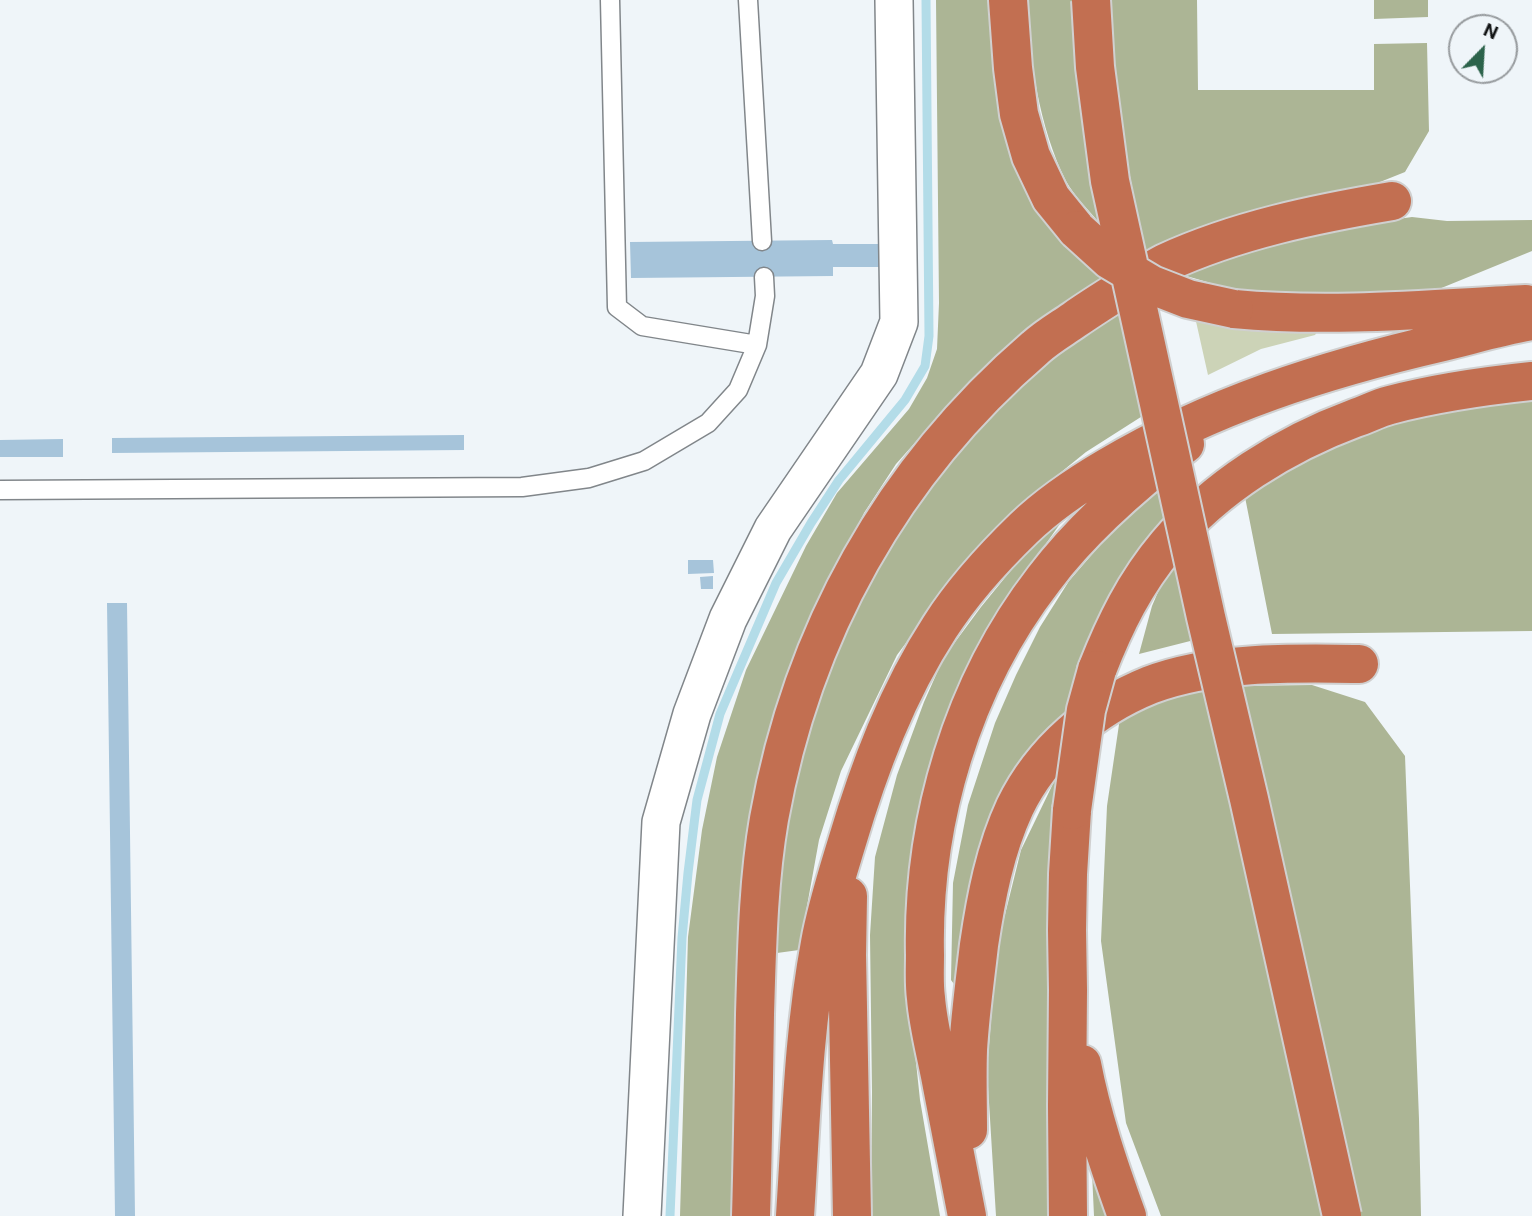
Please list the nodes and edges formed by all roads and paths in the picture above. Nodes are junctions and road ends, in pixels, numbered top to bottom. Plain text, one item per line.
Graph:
1 (610, 0) edge
2 (748, 0) edge
3 (894, 0) edge
4 (1008, 0) edge
5 (1091, 0) edge
6 (1392, 201) dead end
7 (762, 241) dead end
8 (764, 277) dead end
9 (1532, 304) edge
10 (1532, 321) edge
11 (757, 345) junction
12 (1532, 381) edge
13 (1270, 392) junction
14 (0, 490) edge
15 (1359, 664) dead end
16 (856, 811) junction
17 (1068, 990) junction
18 (642, 1216) edge
19 (751, 1216) edge
20 (795, 1216) edge
21 (852, 1216) edge
22 (968, 1216) edge
23 (1069, 1216) edge
24 (1127, 1216) edge
25 (1342, 1216) edge

1 - 11 lane
2 - 7 lane
3 - 18 street
4 - 9 highway, bridge
5 - 25 highway, bridge
6 - 19 highway
8 - 11 lane
10 - 13 highway
11 - 14 lane
12 - 17 highway, bridge
13 - 16 highway
13 - 22 highway
15 - 22 highway
16 - 20 highway
16 - 21 highway
17 - 23 highway
17 - 24 highway

